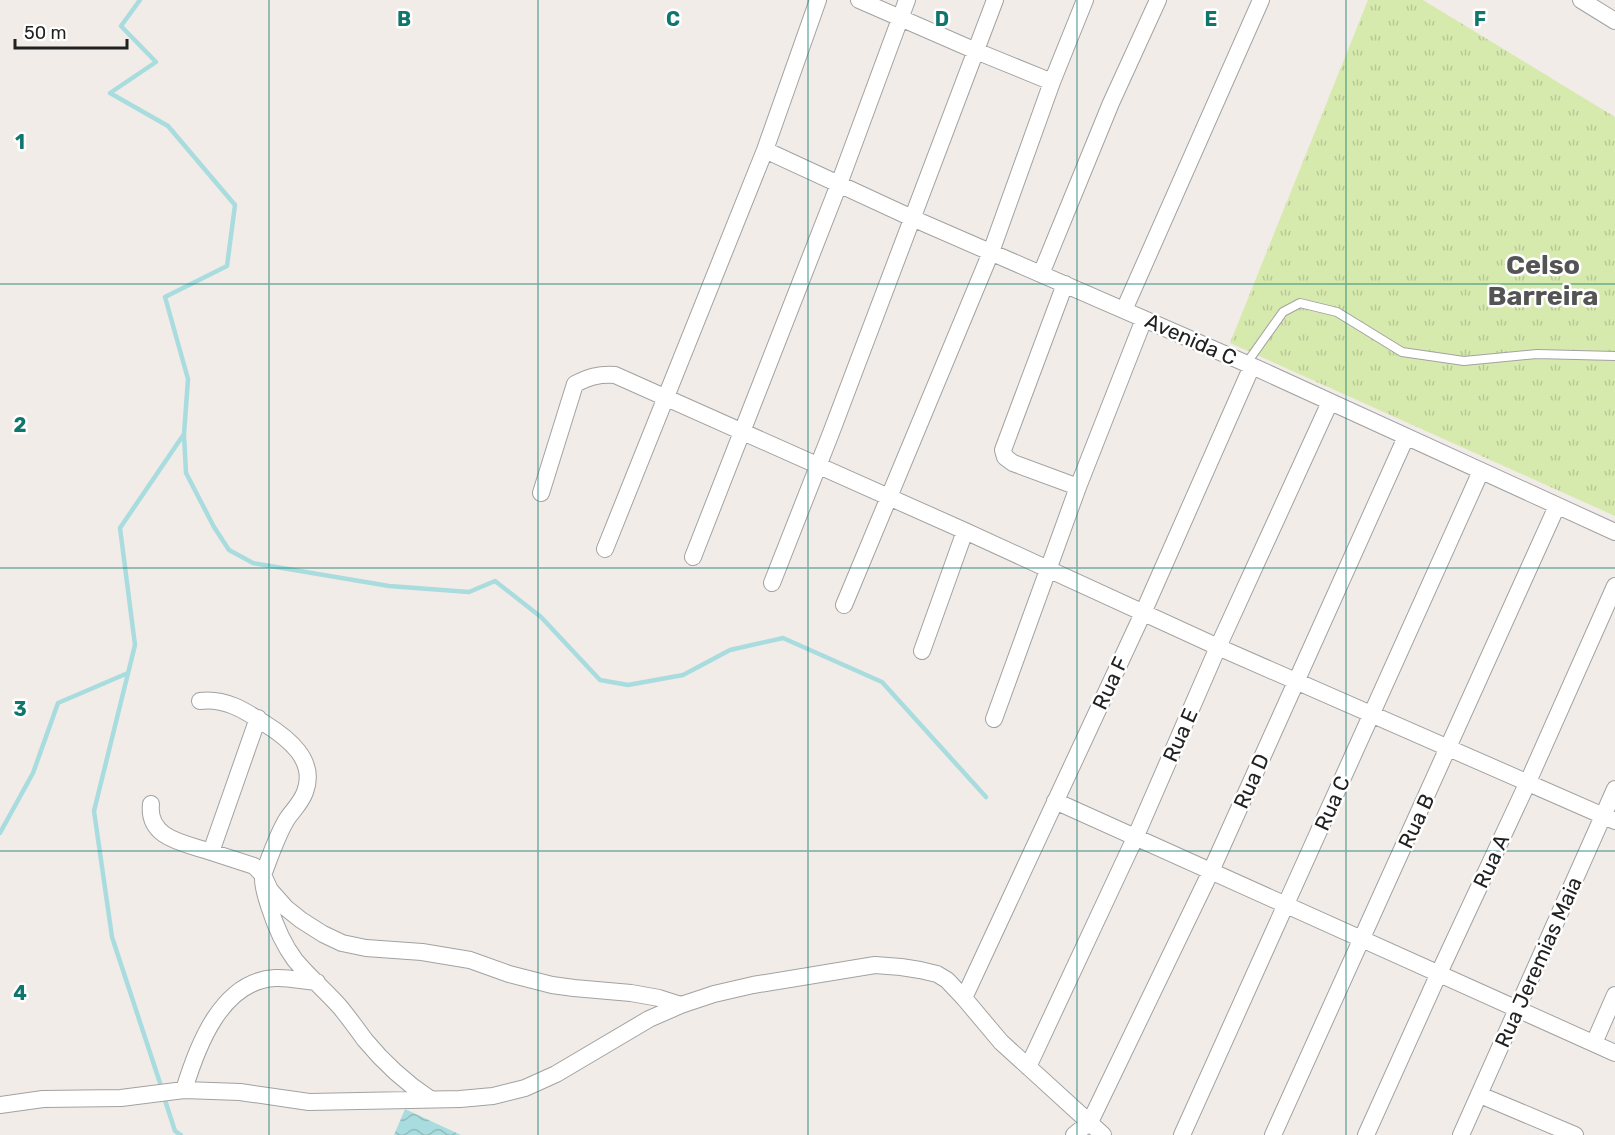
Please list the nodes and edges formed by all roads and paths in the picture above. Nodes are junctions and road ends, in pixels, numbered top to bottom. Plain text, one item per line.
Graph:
1 (818, 0) edge
2 (859, 0) edge
3 (907, 0) edge
4 (995, 0) edge
5 (1085, 0) edge
6 (1158, 0) edge
7 (1261, 0) edge
8 (1581, 0) edge
9 (901, 19) junction
10 (1615, 21) edge
11 (976, 51) junction
12 (1052, 82) junction
13 (765, 150) junction
14 (839, 184) junction
15 (912, 218) junction
16 (991, 252) junction
17 (1041, 274) junction
18 (1065, 284) junction
19 (1124, 310) junction
20 (1144, 318) junction
21 (1615, 356) edge
22 (1249, 365) junction
23 (666, 397) junction
24 (1330, 402) junction
25 (743, 433) junction
26 (1406, 437) junction
27 (818, 466) junction
28 (1481, 471) junction
29 (1078, 487) junction
30 (541, 493) dead end
31 (889, 497) junction
32 (1557, 506) junction
33 (965, 531) junction
34 (1615, 532) edge
35 (605, 549) dead end
36 (693, 557) dead end
37 (1048, 569) junction
38 (772, 583) dead end
39 (1615, 586) edge
40 (844, 605) dead end
41 (1143, 613) junction
42 (1218, 647) junction
43 (922, 651) dead end
44 (1296, 681) junction
45 (200, 701) dead end
46 (1372, 715) junction
47 (258, 718) junction
48 (994, 720) dead end
49 (1449, 749) junction
50 (1527, 784) junction
51 (1615, 789) edge
52 (1055, 801) junction
53 (151, 804) dead end
54 (1609, 819) edge
55 (1135, 838) junction
56 (211, 852) junction
57 (1211, 871) junction
58 (263, 875) junction
59 (1286, 904) junction
60 (1361, 938) junction
61 (1439, 973) junction
62 (317, 982) junction
63 (1615, 995) edge
64 (964, 998) junction
65 (681, 1005) junction
66 (1517, 1010) junction
67 (1594, 1044) junction
68 (1615, 1053) edge
69 (1028, 1067) junction
70 (184, 1090) junction
71 (1480, 1095) junction
72 (430, 1099) junction
73 (0, 1105) edge
74 (1090, 1122) junction
75 (1074, 1135) edge
76 (1103, 1135) edge
77 (1182, 1135) edge
78 (1273, 1135) edge
79 (1366, 1135) edge
80 (1461, 1135) edge
81 (1575, 1135) edge

1 - 13 street
2 - 9 street
3 - 9 street
4 - 11 street
5 - 12 street
6 - 17 street
7 - 19 street
8 - 10 street
9 - 11 street
9 - 14 street
11 - 12 street
11 - 15 street
12 - 16 street
13 - 14 street, Avenida C
13 - 23 street
14 - 15 street, Avenida C
14 - 25 street
15 - 16 street, Avenida C
15 - 27 street
16 - 17 street, Avenida C
16 - 31 street
17 - 18 street, Avenida C
18 - 19 street, Avenida C
18 - 29 street
19 - 20 street, Avenida C
20 - 22 street, Avenida C
20 - 29 street
21 - 22 lane
22 - 24 street, Avenida C
22 - 41 street, Rua F
23 - 25 street
23 - 30 street
23 - 35 street
24 - 26 street, Avenida C
24 - 42 street, Rua E
25 - 27 street
25 - 36 street
26 - 28 street, Avenida C
26 - 44 street, Rua D
27 - 31 street
27 - 38 street
28 - 32 street, Avenida C
28 - 46 street, Rua C
29 - 37 street
31 - 33 street
31 - 40 street
32 - 34 street, Avenida C
32 - 49 street, Rua B
33 - 37 street
33 - 43 street
37 - 41 street
37 - 48 street
39 - 50 street, Rua A
41 - 42 street
41 - 52 street, Rua F
42 - 44 street
42 - 55 street, Rua E
44 - 46 street
44 - 57 street, Rua D
45 - 47 street
46 - 49 street
46 - 59 street, Rua C
47 - 56 street
47 - 58 street
49 - 50 street
49 - 60 street, Rua B
50 - 54 street
50 - 61 street, Rua A
51 - 54 street, Rua Jeremias Maia
52 - 55 street
52 - 64 street, Rua F
53 - 56 street
54 - 66 street, Rua Jeremias Maia
55 - 57 street
55 - 69 street, Rua E
56 - 58 street
57 - 59 street
57 - 74 street, Rua D
58 - 62 street
58 - 65 street
59 - 60 street
59 - 77 street, Rua C
60 - 61 street
60 - 78 street, Rua B
61 - 66 street
61 - 79 street, Rua A
62 - 70 street
62 - 72 street
63 - 67 street
64 - 65 street
64 - 69 street
65 - 72 street
66 - 67 street
66 - 71 street, Rua Jeremias Maia
67 - 68 street
69 - 74 street
70 - 72 street
70 - 73 street
71 - 80 street, Rua Jeremias Maia
71 - 81 street
74 - 75 street
74 - 76 street

